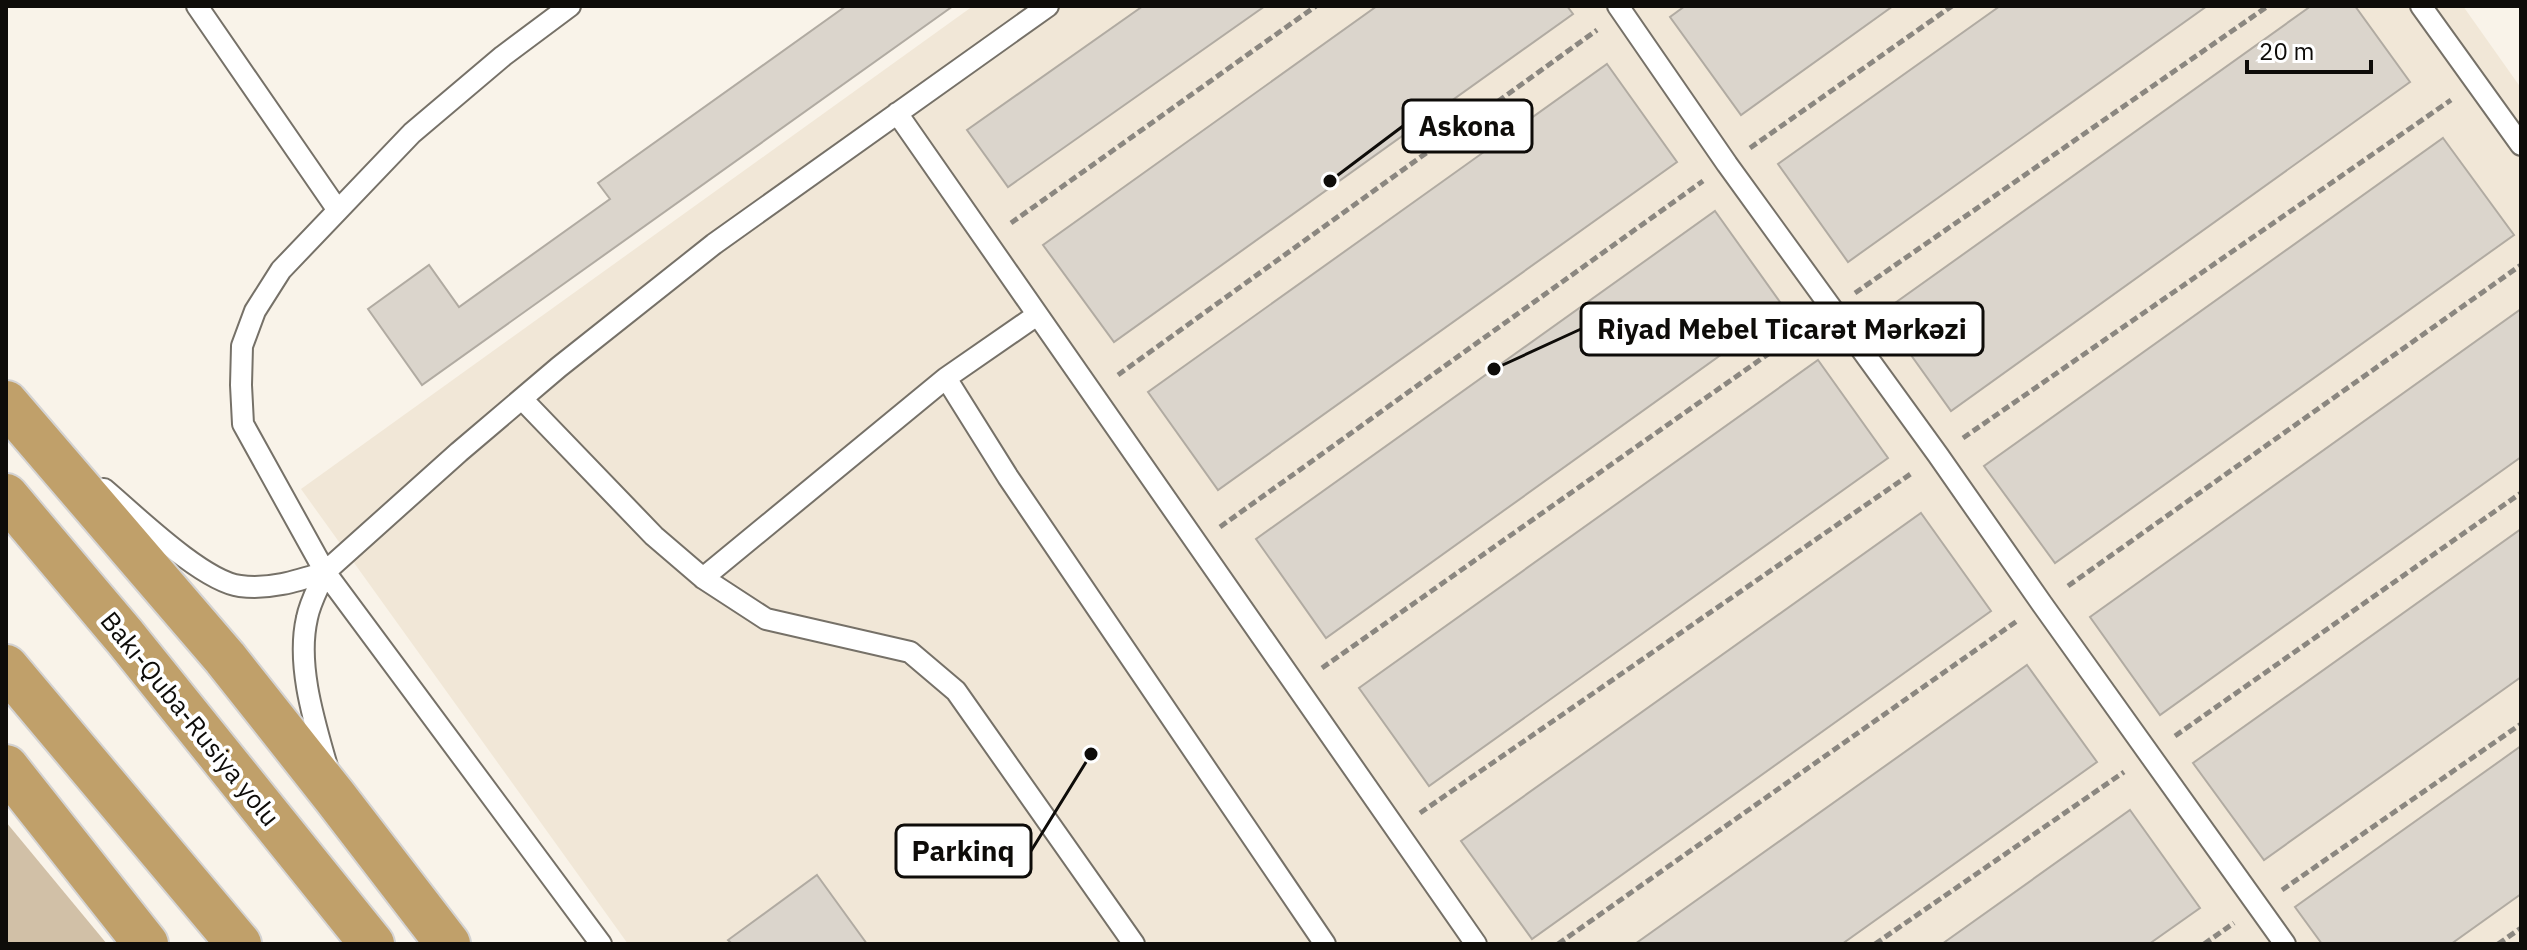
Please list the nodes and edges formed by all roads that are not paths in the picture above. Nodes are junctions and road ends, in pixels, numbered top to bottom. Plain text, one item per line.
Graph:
1 (197, 6) edge
2 (570, 6) edge
3 (1048, 6) edge
4 (2421, 6) edge
5 (1620, 9) edge
6 (897, 113) junction
7 (2521, 145) edge
8 (337, 209) junction
9 (1037, 315) junction
10 (946, 378) junction
11 (522, 399) junction
12 (9, 406) edge
13 (6, 496) edge
14 (325, 572) junction
15 (703, 578) junction
16 (6, 667) edge
17 (6, 767) edge
18 (335, 797) junction
19 (146, 944) edge
20 (239, 944) edge
21 (372, 944) edge
22 (448, 944) edge
23 (601, 944) edge
24 (1134, 944) edge
25 (1325, 944) edge
26 (1476, 944) edge
27 (2285, 944) edge

1 - 8 lane
2 - 8 lane
3 - 6 lane
4 - 7 lane
5 - 27 lane
6 - 9 lane
6 - 11 lane
8 - 14 lane
9 - 10 lane
9 - 26 lane
10 - 15 lane
10 - 25 lane
11 - 14 lane
11 - 15 lane
12 - 14 lane
12 - 18 highway
13 - 21 highway, Bakı-Quba-Rusiya yolu
14 - 18 lane
14 - 23 lane
15 - 24 lane
16 - 20 highway
17 - 19 highway
18 - 22 highway

